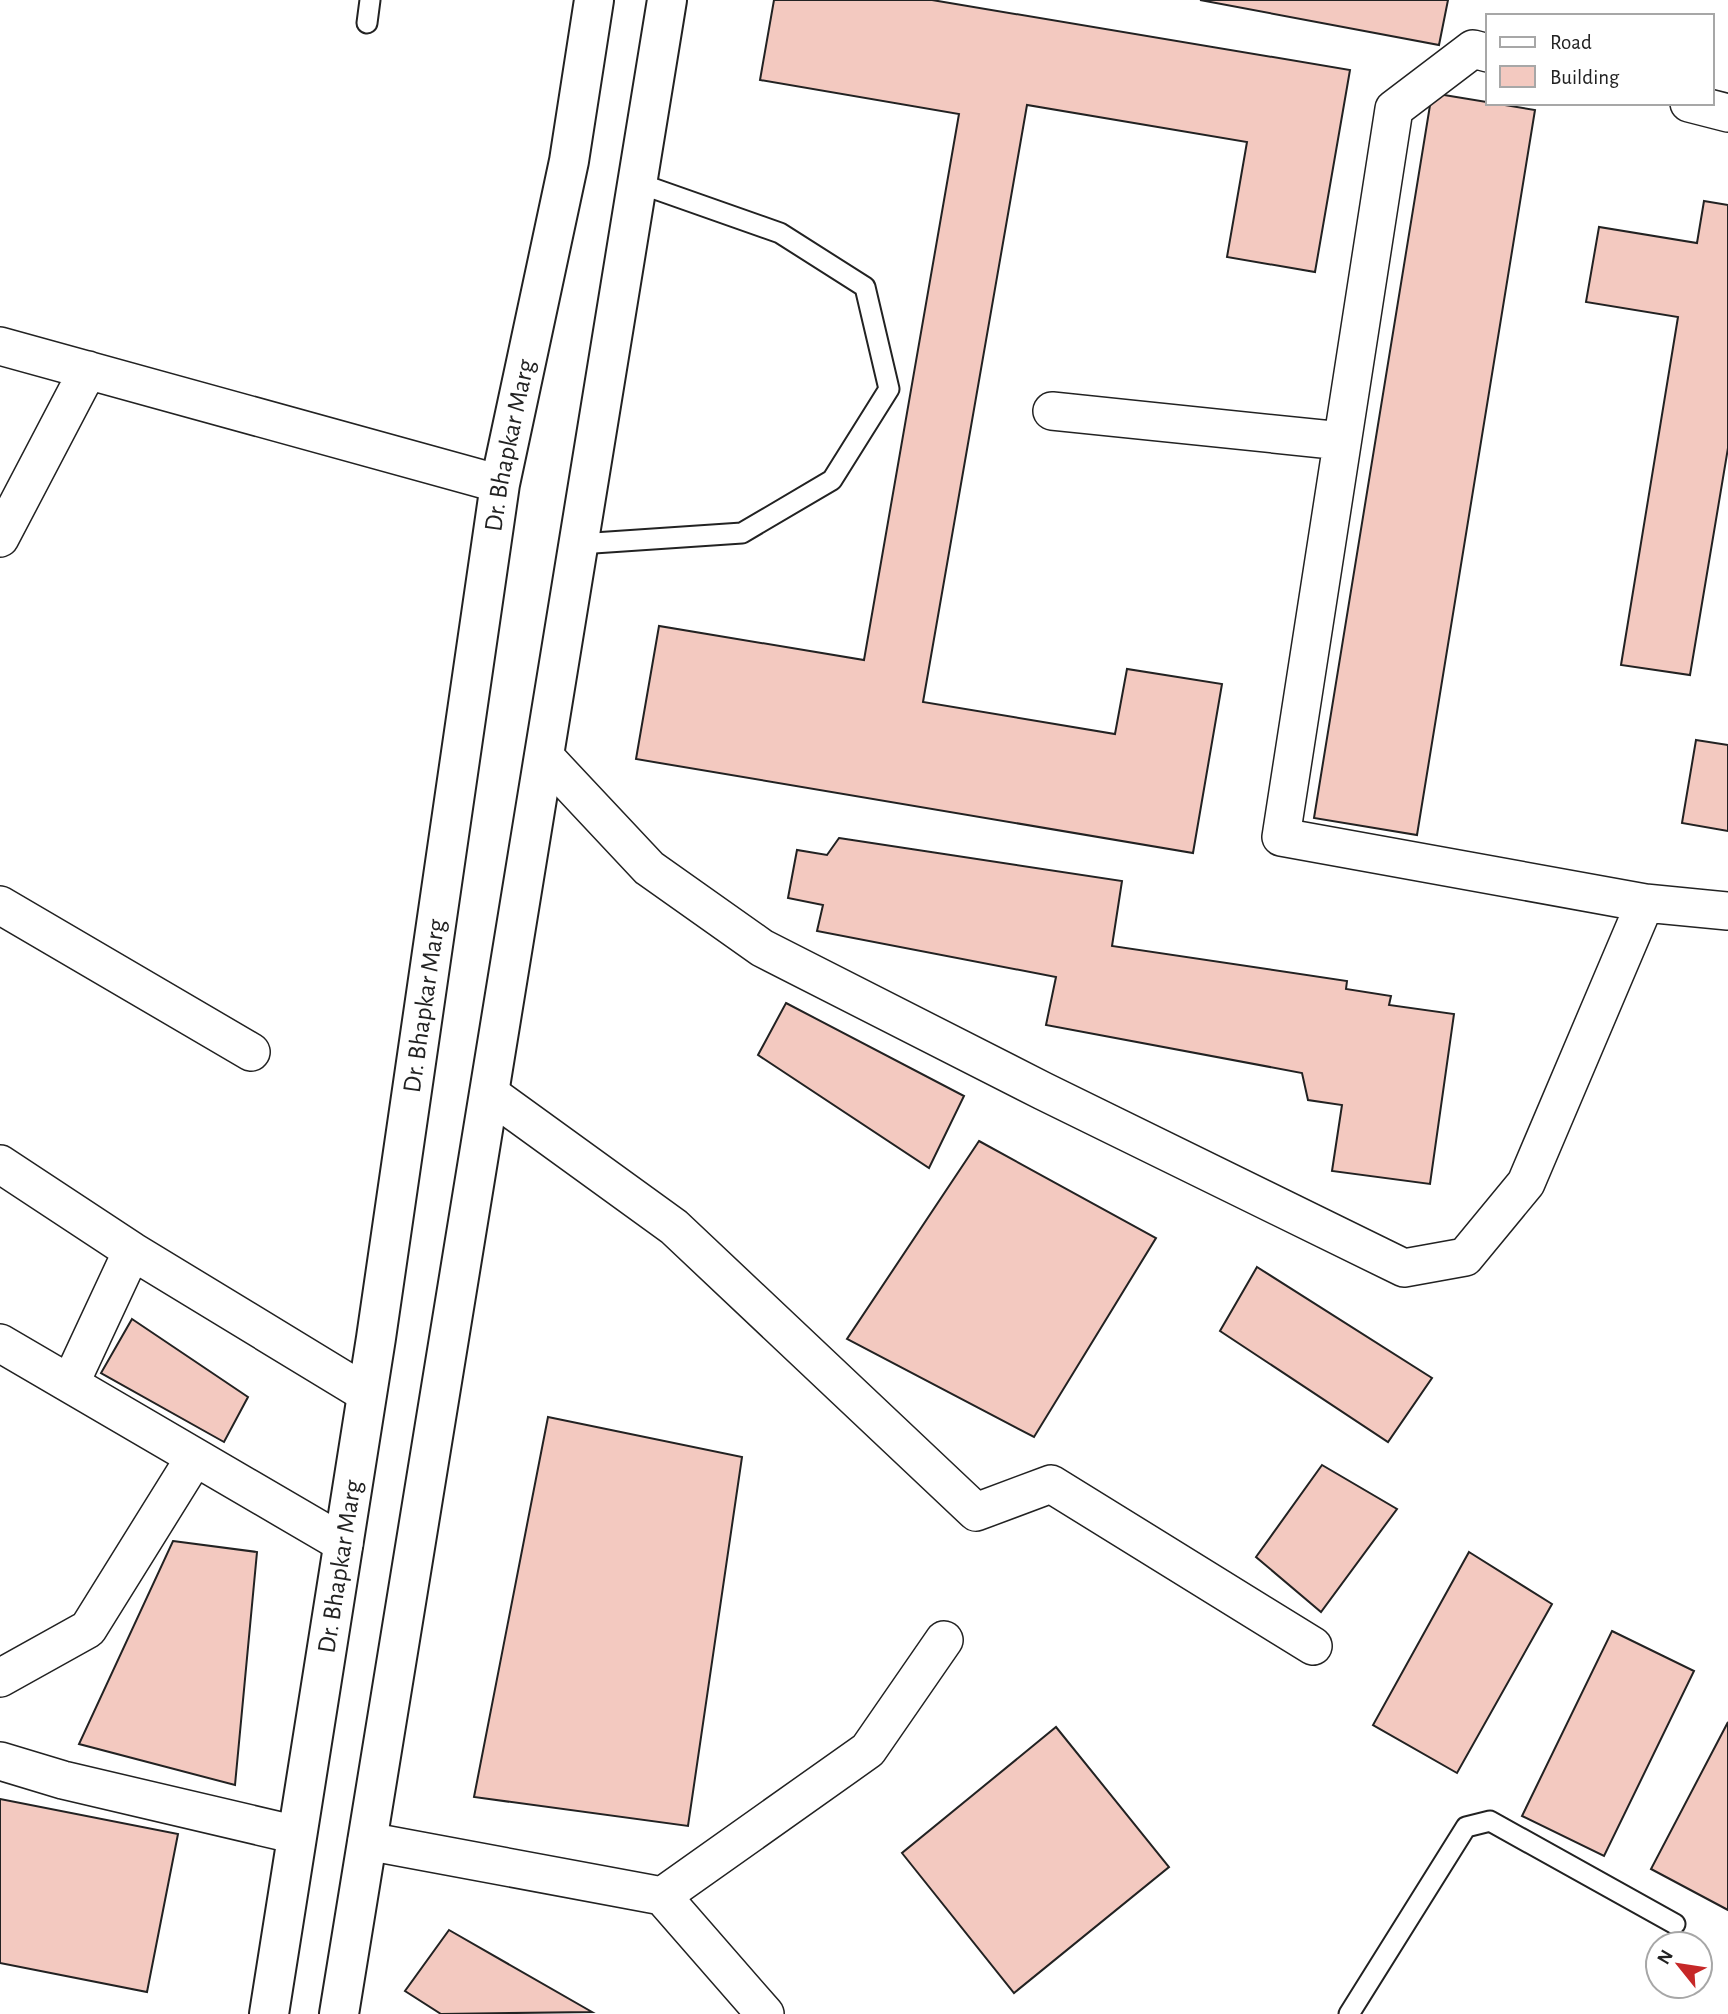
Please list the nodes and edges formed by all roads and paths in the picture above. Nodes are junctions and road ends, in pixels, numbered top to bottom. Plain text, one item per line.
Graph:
1 (370, 0) edge
2 (594, 0) edge
3 (667, 0) edge
4 (367, 23) dead end
5 (1486, 52) edge
6 (1697, 105) edge
7 (1728, 113) edge
8 (638, 183) junction
9 (0, 346) edge
10 (88, 370) junction
11 (1052, 411) dead end
12 (1342, 441) junction
13 (500, 484) junction
14 (0, 538) edge
15 (579, 544) junction
16 (544, 756) junction
17 (1645, 903) junction
18 (0, 905) edge
19 (1728, 911) edge
20 (251, 1052) dead end
21 (489, 1093) junction
22 (0, 1164) edge
23 (132, 1251) junction
24 (0, 1343) edge
25 (70, 1384) junction
26 (367, 1394) junction
27 (195, 1457) junction
28 (344, 1545) junction
29 (944, 1640) dead end
30 (1312, 1646) dead end
31 (0, 1678) edge
32 (0, 1761) edge
33 (297, 1835) junction
34 (367, 1841) junction
35 (662, 1896) junction
36 (1675, 1924) dead end
37 (269, 2014) edge
38 (339, 2014) edge
39 (765, 2014) edge
40 (1349, 2014) edge

1 - 4 lane
2 - 13 main road, Dr. Bhapkar Marg
3 - 8 main road
5 - 12 street
6 - 7 street
8 - 15 main road
8 - 15 lane
9 - 10 street
10 - 13 street
10 - 14 street
11 - 12 street
12 - 17 street
13 - 26 main road, Dr. Bhapkar Marg
15 - 16 main road
16 - 17 street
16 - 21 main road
17 - 19 street
18 - 20 street
21 - 30 street
21 - 34 main road
22 - 23 street
23 - 25 street
23 - 26 street
24 - 25 street
25 - 27 street
26 - 28 main road, Dr. Bhapkar Marg
27 - 28 street
27 - 31 street
28 - 33 main road, Dr. Bhapkar Marg
29 - 35 street
32 - 33 street
33 - 37 main road, Dr. Bhapkar Marg
34 - 35 street
34 - 38 main road
35 - 39 street
36 - 40 lane

